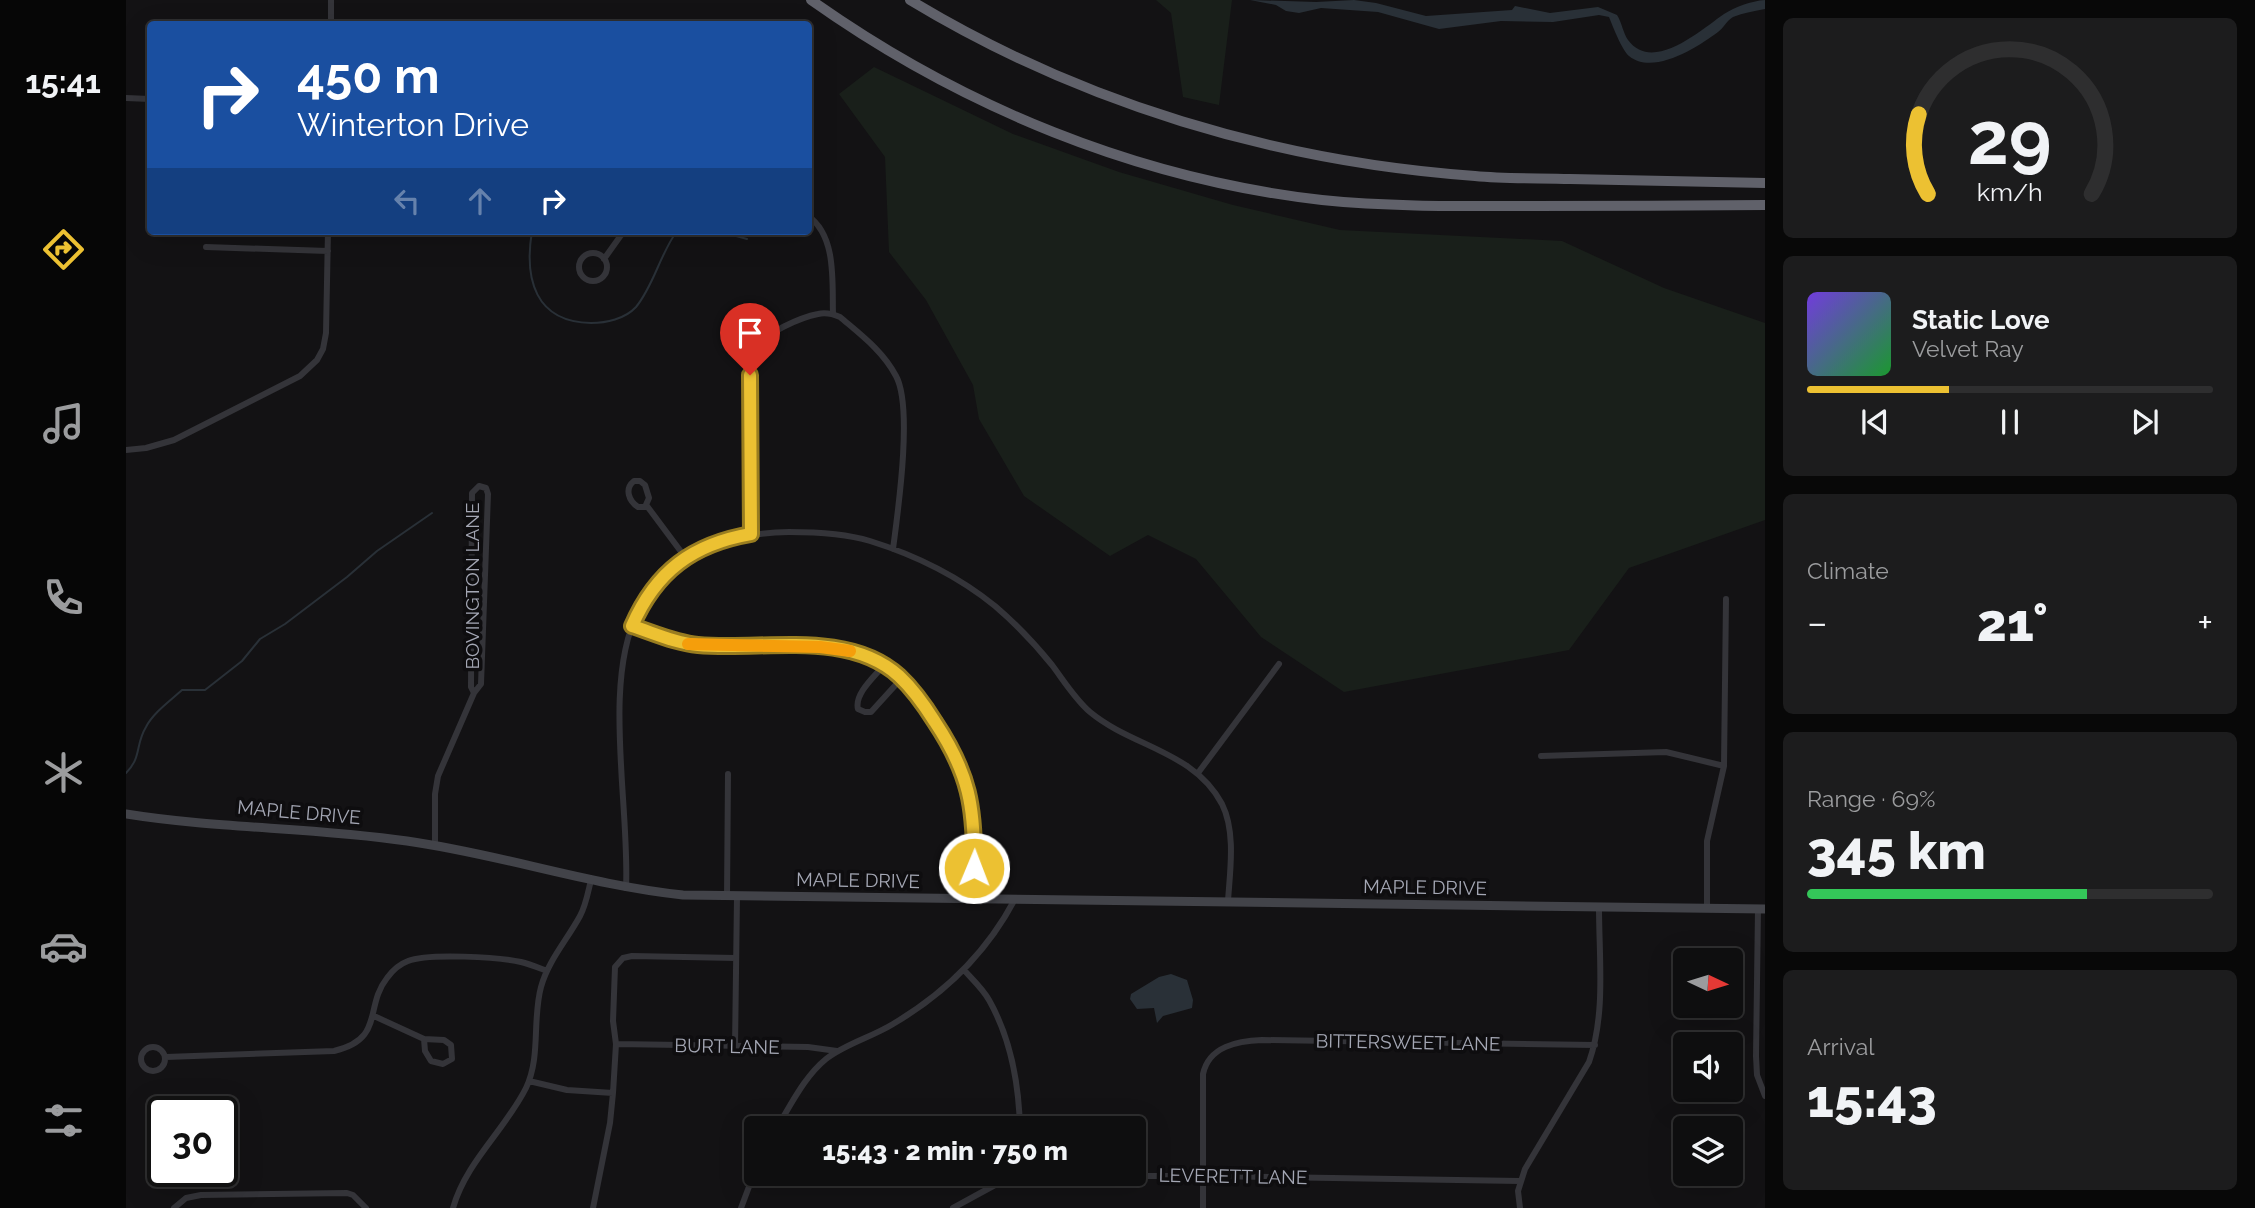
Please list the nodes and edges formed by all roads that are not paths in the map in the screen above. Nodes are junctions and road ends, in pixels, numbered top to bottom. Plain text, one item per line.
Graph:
1 (331, 0) edge
2 (811, 0) edge
3 (910, 0) edge
4 (331, 21) edge
5 (126, 98) edge
6 (147, 99) edge
7 (1765, 183) edge
8 (1765, 205) edge
9 (812, 219) edge
10 (328, 235) edge
11 (621, 235) edge
12 (206, 247) dead end
13 (328, 251) junction
14 (604, 259) junction
15 (833, 314) junction
16 (126, 450) edge
17 (647, 506) dead end
18 (751, 534) junction
19 (893, 549) junction
20 (685, 557) junction
21 (1726, 599) dead end
22 (472, 626) junction
23 (632, 626) junction
24 (482, 627) junction
25 (1279, 664) dead end
26 (884, 665) junction
27 (901, 679) junction
28 (474, 693) junction
29 (1541, 756) dead end
30 (1724, 766) junction
31 (1198, 773) junction
32 (728, 774) dead end
33 (126, 814) edge
34 (435, 845) junction
35 (591, 880) junction
36 (626, 888) junction
37 (732, 897) junction
38 (973, 899) junction
39 (1015, 899) junction
40 (1228, 901) junction
41 (1599, 908) junction
42 (1707, 908) junction
43 (1762, 909) edge
44 (736, 958) junction
45 (964, 970) junction
46 (547, 971) junction
47 (373, 1016) junction
48 (424, 1039) junction
49 (616, 1044) junction
50 (1595, 1045) junction
51 (735, 1047) junction
52 (838, 1051) junction
53 (166, 1057) junction
54 (529, 1081) junction
55 (613, 1093) junction
56 (1765, 1097) edge
57 (784, 1116) edge
58 (1019, 1116) edge
59 (1146, 1176) edge
60 (1203, 1176) junction
61 (1520, 1181) junction
62 (749, 1186) edge
63 (993, 1186) edge
64 (174, 1208) edge
65 (366, 1208) edge
66 (453, 1208) edge
67 (593, 1208) edge
68 (741, 1208) edge
69 (953, 1208) edge
70 (1203, 1208) edge
71 (1520, 1208) edge

1 - 4 street
2 - 8 highway
3 - 7 highway
5 - 6 street
9 - 15 street
10 - 13 street
11 - 14 street
12 - 13 street
13 - 16 street
14 - 14 street
15 - 18 street
15 - 19 street
17 - 20 street
18 - 19 street
18 - 20 street
19 - 31 street
20 - 23 street
21 - 30 street
22 - 24 street
22 - 24 street, BOVINGTON LANE
22 - 28 street, BOVINGTON LANE
23 - 26 street
23 - 36 street
24 - 28 street, BOVINGTON LANE
25 - 31 street
26 - 27 street
26 - 27 street
27 - 38 street
28 - 34 street, BOVINGTON LANE
29 - 30 street
30 - 42 street
31 - 40 street
32 - 37 street
33 - 34 street, MAPLE DRIVE
34 - 35 street, MAPLE DRIVE
35 - 36 street, MAPLE DRIVE
35 - 46 street
36 - 37 street, MAPLE DRIVE
37 - 38 street, MAPLE DRIVE
37 - 44 street
38 - 39 street, MAPLE DRIVE
39 - 40 street, MAPLE DRIVE
39 - 45 street
40 - 41 street, MAPLE DRIVE
41 - 42 street, MAPLE DRIVE
41 - 50 street
42 - 43 street, MAPLE DRIVE
43 - 56 street
44 - 49 street
44 - 51 street
45 - 52 street
45 - 58 street
46 - 47 street
46 - 54 street
47 - 48 street
47 - 53 street
48 - 48 street
49 - 51 street, BURT LANE
49 - 55 street
50 - 60 street, BITTERSWEET LANE
50 - 61 street
51 - 52 street, BURT LANE
52 - 57 street
53 - 53 street
54 - 55 street
54 - 66 street
55 - 67 street
59 - 60 street, LEVERETT LANE
60 - 61 street, LEVERETT LANE
60 - 70 street
61 - 71 street
62 - 68 street
63 - 69 street, LEVERETT LANE
64 - 65 street

